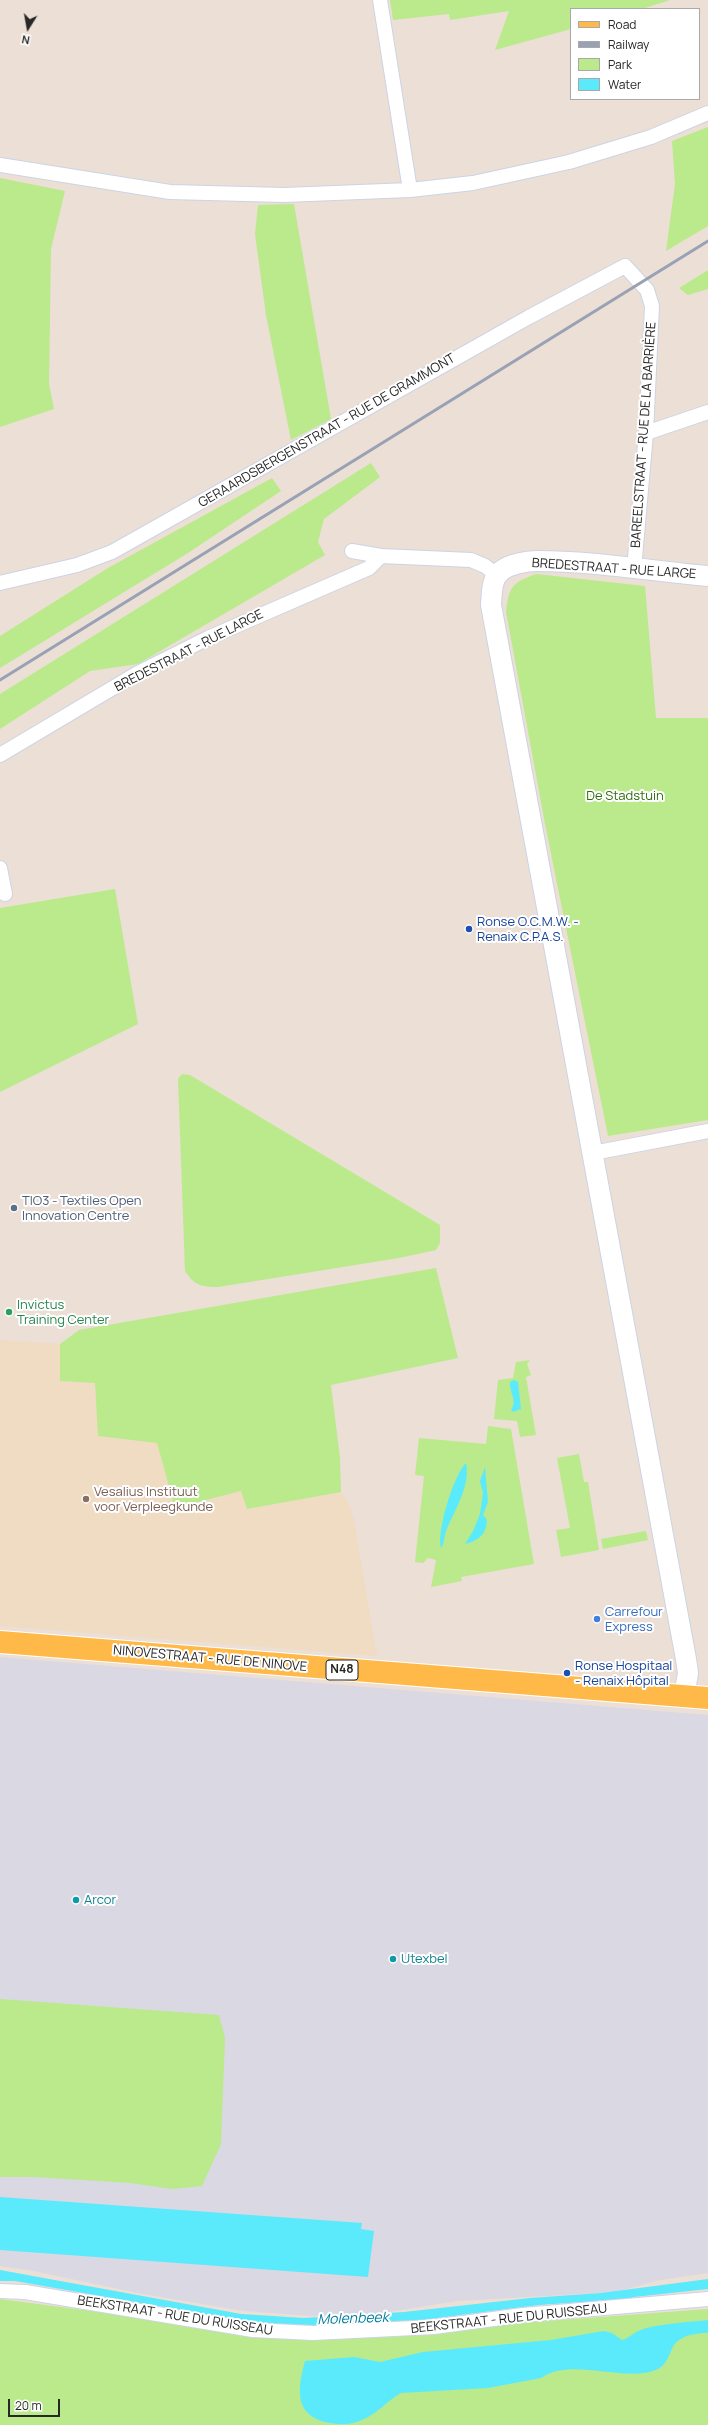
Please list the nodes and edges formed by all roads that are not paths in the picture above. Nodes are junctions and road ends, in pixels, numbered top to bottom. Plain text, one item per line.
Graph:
1 (380, 0) edge
2 (708, 113) edge
3 (0, 166) edge
4 (410, 190) junction
5 (641, 282) joint
6 (708, 412) edge
7 (646, 433) junction
8 (352, 551) dead end
9 (382, 556) junction
10 (634, 569) junction
11 (498, 576) junction
12 (708, 576) edge
13 (0, 583) edge
14 (0, 754) edge
15 (0, 868) edge
16 (5, 894) dead end
17 (708, 1131) edge
18 (593, 1153) junction
19 (0, 1642) edge
20 (684, 1696) junction
21 (708, 1698) edge
22 (0, 2291) edge
23 (708, 2300) edge

1 - 4 street
2 - 4 street
3 - 4 street
5 - 7 street, BAREELSTRAAT - RUE DE LA BARRIÈRE
5 - 13 street, GERAARDSBERGENSTRAAT - RUE DE GRAMMONT
6 - 7 street
7 - 10 street, BAREELSTRAAT - RUE DE LA BARRIÈRE
8 - 9 street
9 - 11 street
9 - 14 street, BREDESTRAAT - RUE LARGE
10 - 11 street, BREDESTRAAT - RUE LARGE
10 - 12 street, BREDESTRAAT - RUE LARGE
11 - 18 street
15 - 16 street
17 - 18 street
18 - 20 street
19 - 20 main road, NINOVESTRAAT - RUE DE NINOVE / N48
20 - 21 main road, NINOVESTRAAT - RUE DE NINOVE / N48
22 - 23 street, BEEKSTRAAT - RUE DU RUISSEAU

